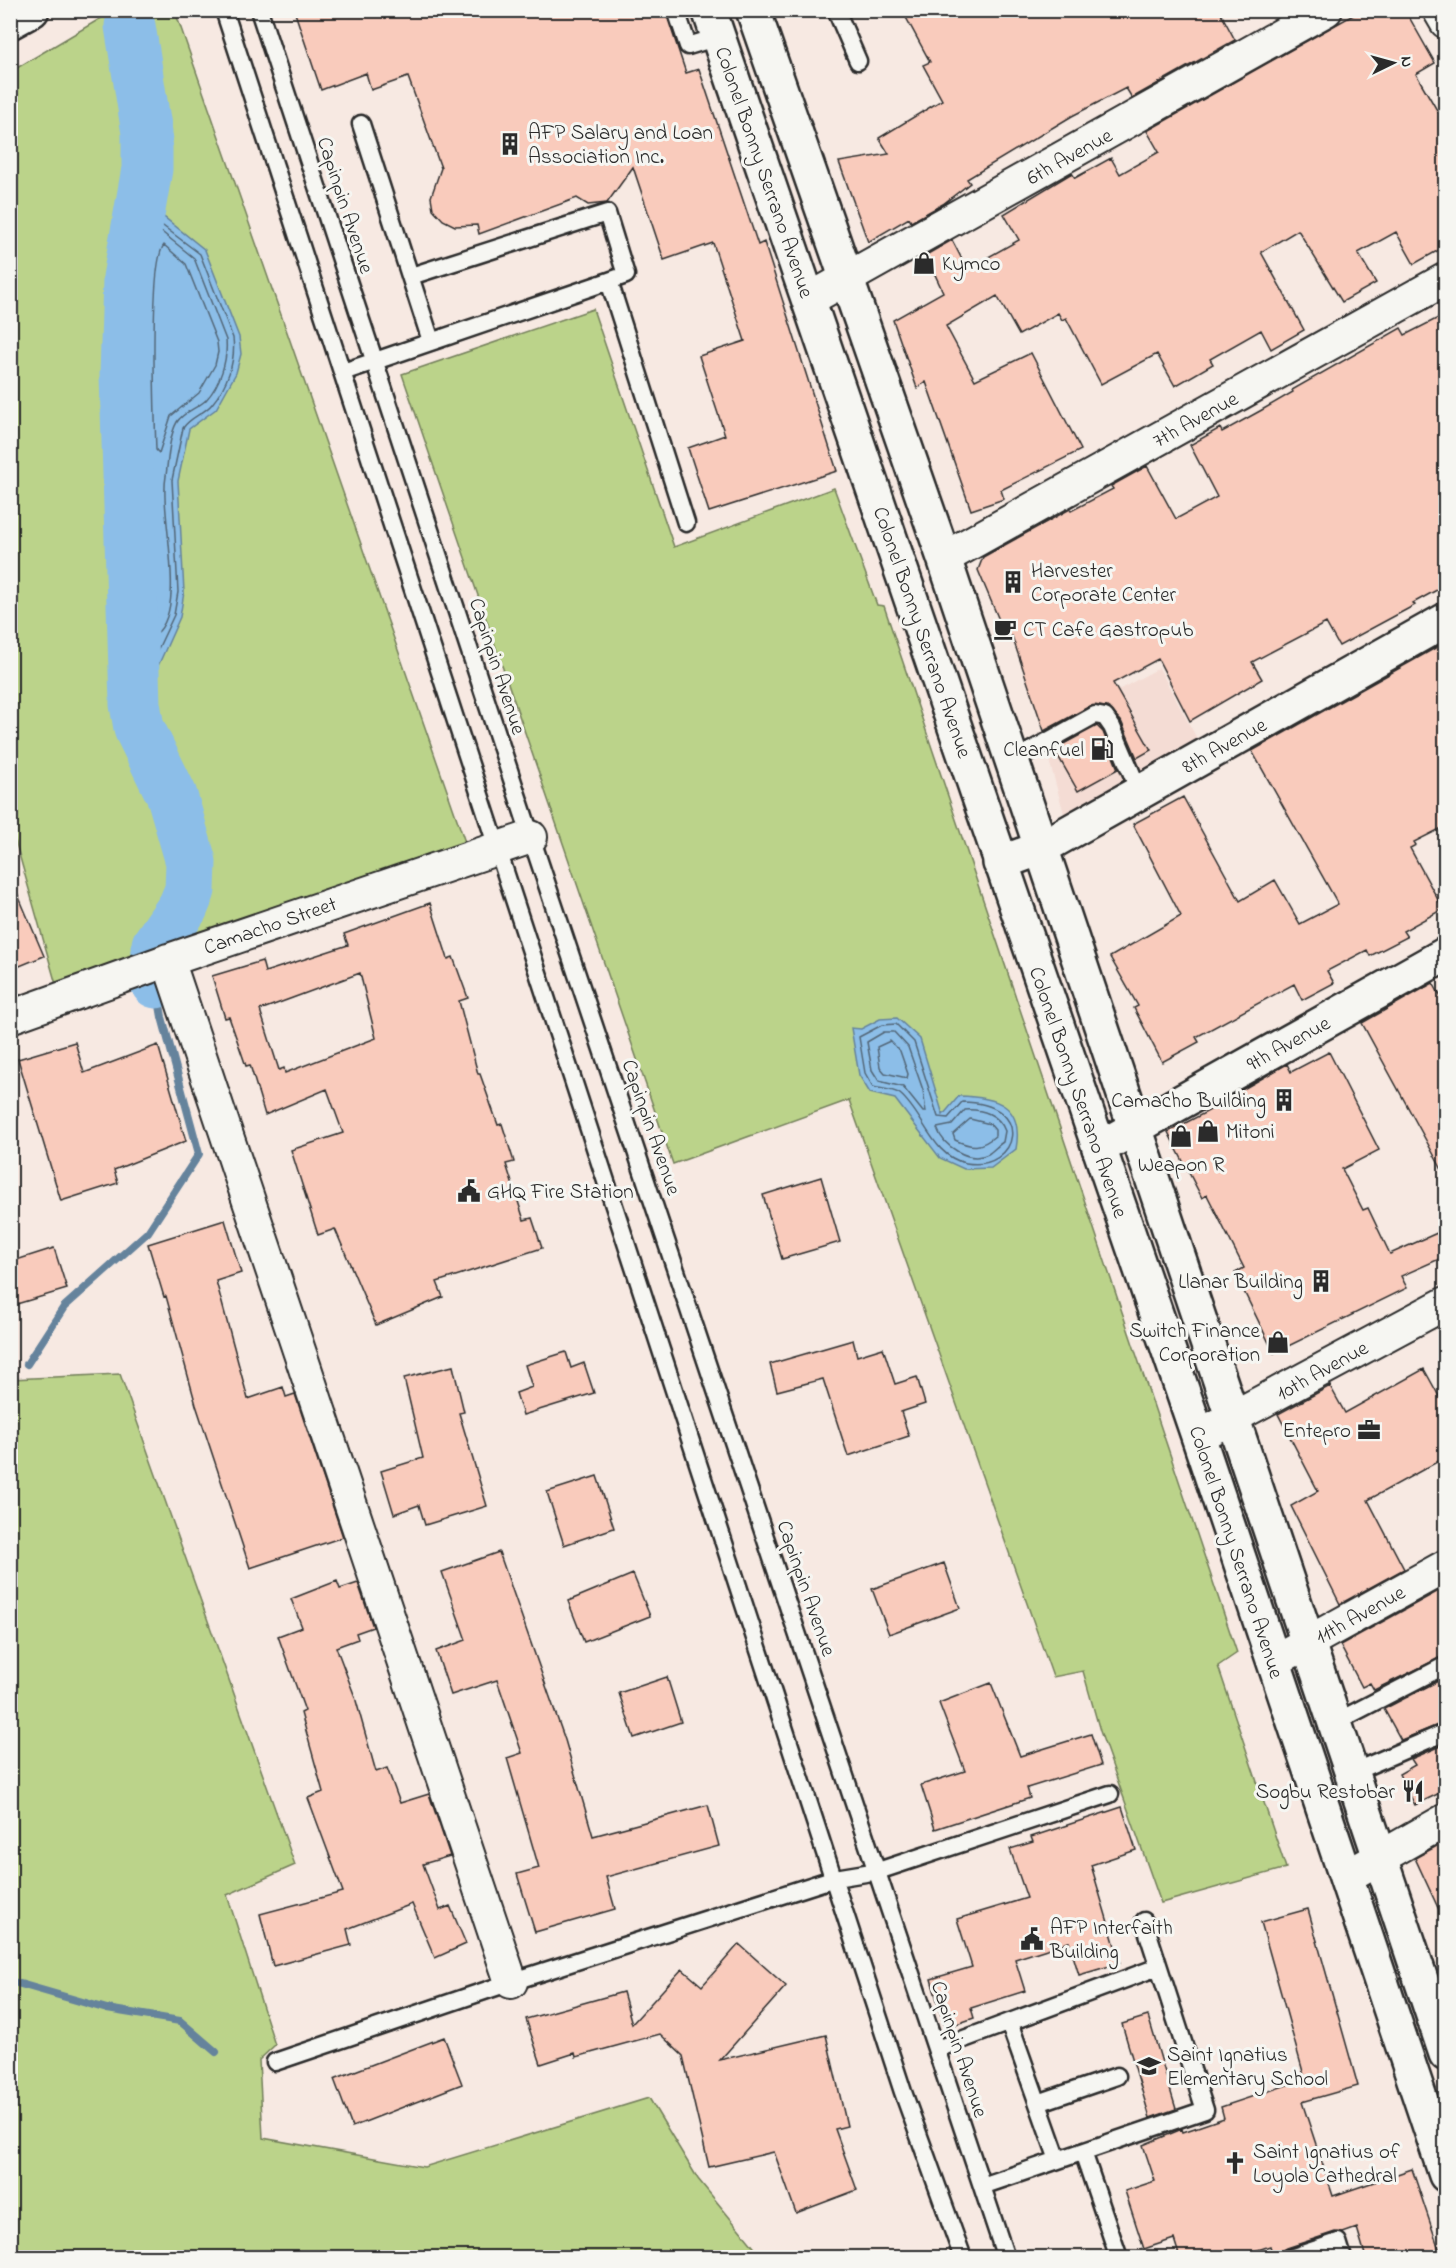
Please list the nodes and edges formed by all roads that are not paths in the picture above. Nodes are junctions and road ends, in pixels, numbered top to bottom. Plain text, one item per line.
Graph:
1 (32, 10) edge
2 (224, 10) edge
3 (259, 10) edge
4 (676, 10) edge
5 (753, 10) edge
6 (836, 10) edge
7 (1326, 10) edge
8 (1439, 10) edge
9 (10, 22) edge
10 (1446, 22) edge
11 (713, 24) edge
12 (858, 61) dead end
13 (361, 124) dead end
14 (411, 276) junction
15 (1446, 279) edge
16 (609, 281) junction
17 (846, 281) junction
18 (810, 299) junction
19 (431, 342) junction
20 (374, 361) junction
21 (343, 372) junction
22 (686, 523) dead end
23 (944, 558) junction
24 (1446, 620) edge
25 (1012, 761) junction
26 (1140, 793) junction
27 (531, 837) junction
28 (499, 848) junction
29 (1041, 848) junction
30 (1000, 863) junction
31 (1446, 954) edge
32 (158, 964) junction
33 (10, 1017) edge
34 (1136, 1128) junction
35 (1099, 1149) junction
36 (1446, 1303) edge
37 (1233, 1419) junction
38 (1198, 1436) junction
39 (1446, 1566) edge
40 (1308, 1644) junction
41 (1274, 1661) junction
42 (1446, 1665) edge
43 (1334, 1723) junction
44 (1446, 1732) edge
45 (1352, 1773) junction
46 (1110, 1794) dead end
47 (1446, 1820) edge
48 (1380, 1858) junction
49 (878, 1871) junction
50 (1346, 1877) junction
51 (835, 1878) junction
52 (1144, 1921) dead end
53 (1158, 1967) junction
54 (511, 1982) junction
55 (1009, 2022) junction
56 (937, 2049) junction
57 (1446, 2054) edge
58 (275, 2062) dead end
59 (1117, 2076) dead end
60 (1038, 2103) junction
61 (1083, 2152) junction
62 (1058, 2160) junction
63 (1446, 2175) edge
64 (982, 2186) junction
65 (963, 2258) edge
66 (1006, 2258) edge
67 (1119, 2258) edge
68 (1290, 2258) edge
69 (1343, 2258) edge

1 - 9 main road
2 - 21 lane
3 - 20 lane, Capinpin Avenue
4 - 11 lane
5 - 17 main road, Colonel Bonny Serrano Avenue
6 - 12 lane
7 - 17 street, 6th Avenue
8 - 10 street
11 - 18 main road, Colonel Bonny Serrano Avenue
13 - 14 lane
14 - 16 lane
14 - 19 lane
15 - 23 street, 7th Avenue
16 - 19 lane
16 - 22 lane
17 - 18 street, 6th Avenue
17 - 23 main road, Colonel Bonny Serrano Avenue
18 - 30 main road, Colonel Bonny Serrano Avenue
19 - 20 lane
20 - 21 lane
20 - 27 lane, Capinpin Avenue
21 - 28 lane
23 - 25 main road, Colonel Bonny Serrano Avenue
24 - 26 main road, 8th Avenue
25 - 26 lane
25 - 29 main road, Colonel Bonny Serrano Avenue
26 - 29 main road, 8th Avenue
27 - 28 street, Camacho Street
27 - 49 lane, Capinpin Avenue
28 - 32 street, Camacho Street
28 - 51 lane
29 - 30 main road, 8th Avenue
29 - 34 main road, Colonel Bonny Serrano Avenue
30 - 35 main road, Colonel Bonny Serrano Avenue
31 - 34 main road, 9th Avenue
32 - 33 street, Camacho Street
32 - 54 street
34 - 35 main road, 9th Avenue
34 - 37 main road, Colonel Bonny Serrano Avenue
35 - 38 main road, Colonel Bonny Serrano Avenue
36 - 37 street, 10th Avenue
37 - 38 street, 10th Avenue
37 - 40 main road, Colonel Bonny Serrano Avenue
38 - 41 main road, Colonel Bonny Serrano Avenue
39 - 40 street, 11th Avenue
40 - 41 street, 11th Avenue
40 - 43 main road, Colonel Bonny Serrano Avenue
41 - 50 main road, Colonel Bonny Serrano Avenue
42 - 43 lane
43 - 45 main road, Colonel Bonny Serrano Avenue
44 - 45 lane
45 - 48 main road, Colonel Bonny Serrano Avenue
46 - 49 lane
47 - 48 street
48 - 50 street
48 - 57 main road, Colonel Bonny Serrano Avenue
49 - 51 lane
49 - 56 lane, Capinpin Avenue
50 - 63 main road, Colonel Bonny Serrano Avenue
51 - 54 lane
51 - 65 lane
52 - 53 lane
53 - 55 lane
53 - 61 lane
54 - 58 lane
55 - 56 lane
55 - 60 lane
56 - 64 lane, Capinpin Avenue
59 - 60 lane
60 - 62 lane
61 - 62 lane
61 - 67 lane
62 - 64 lane
64 - 66 lane, Capinpin Avenue
68 - 69 lane

